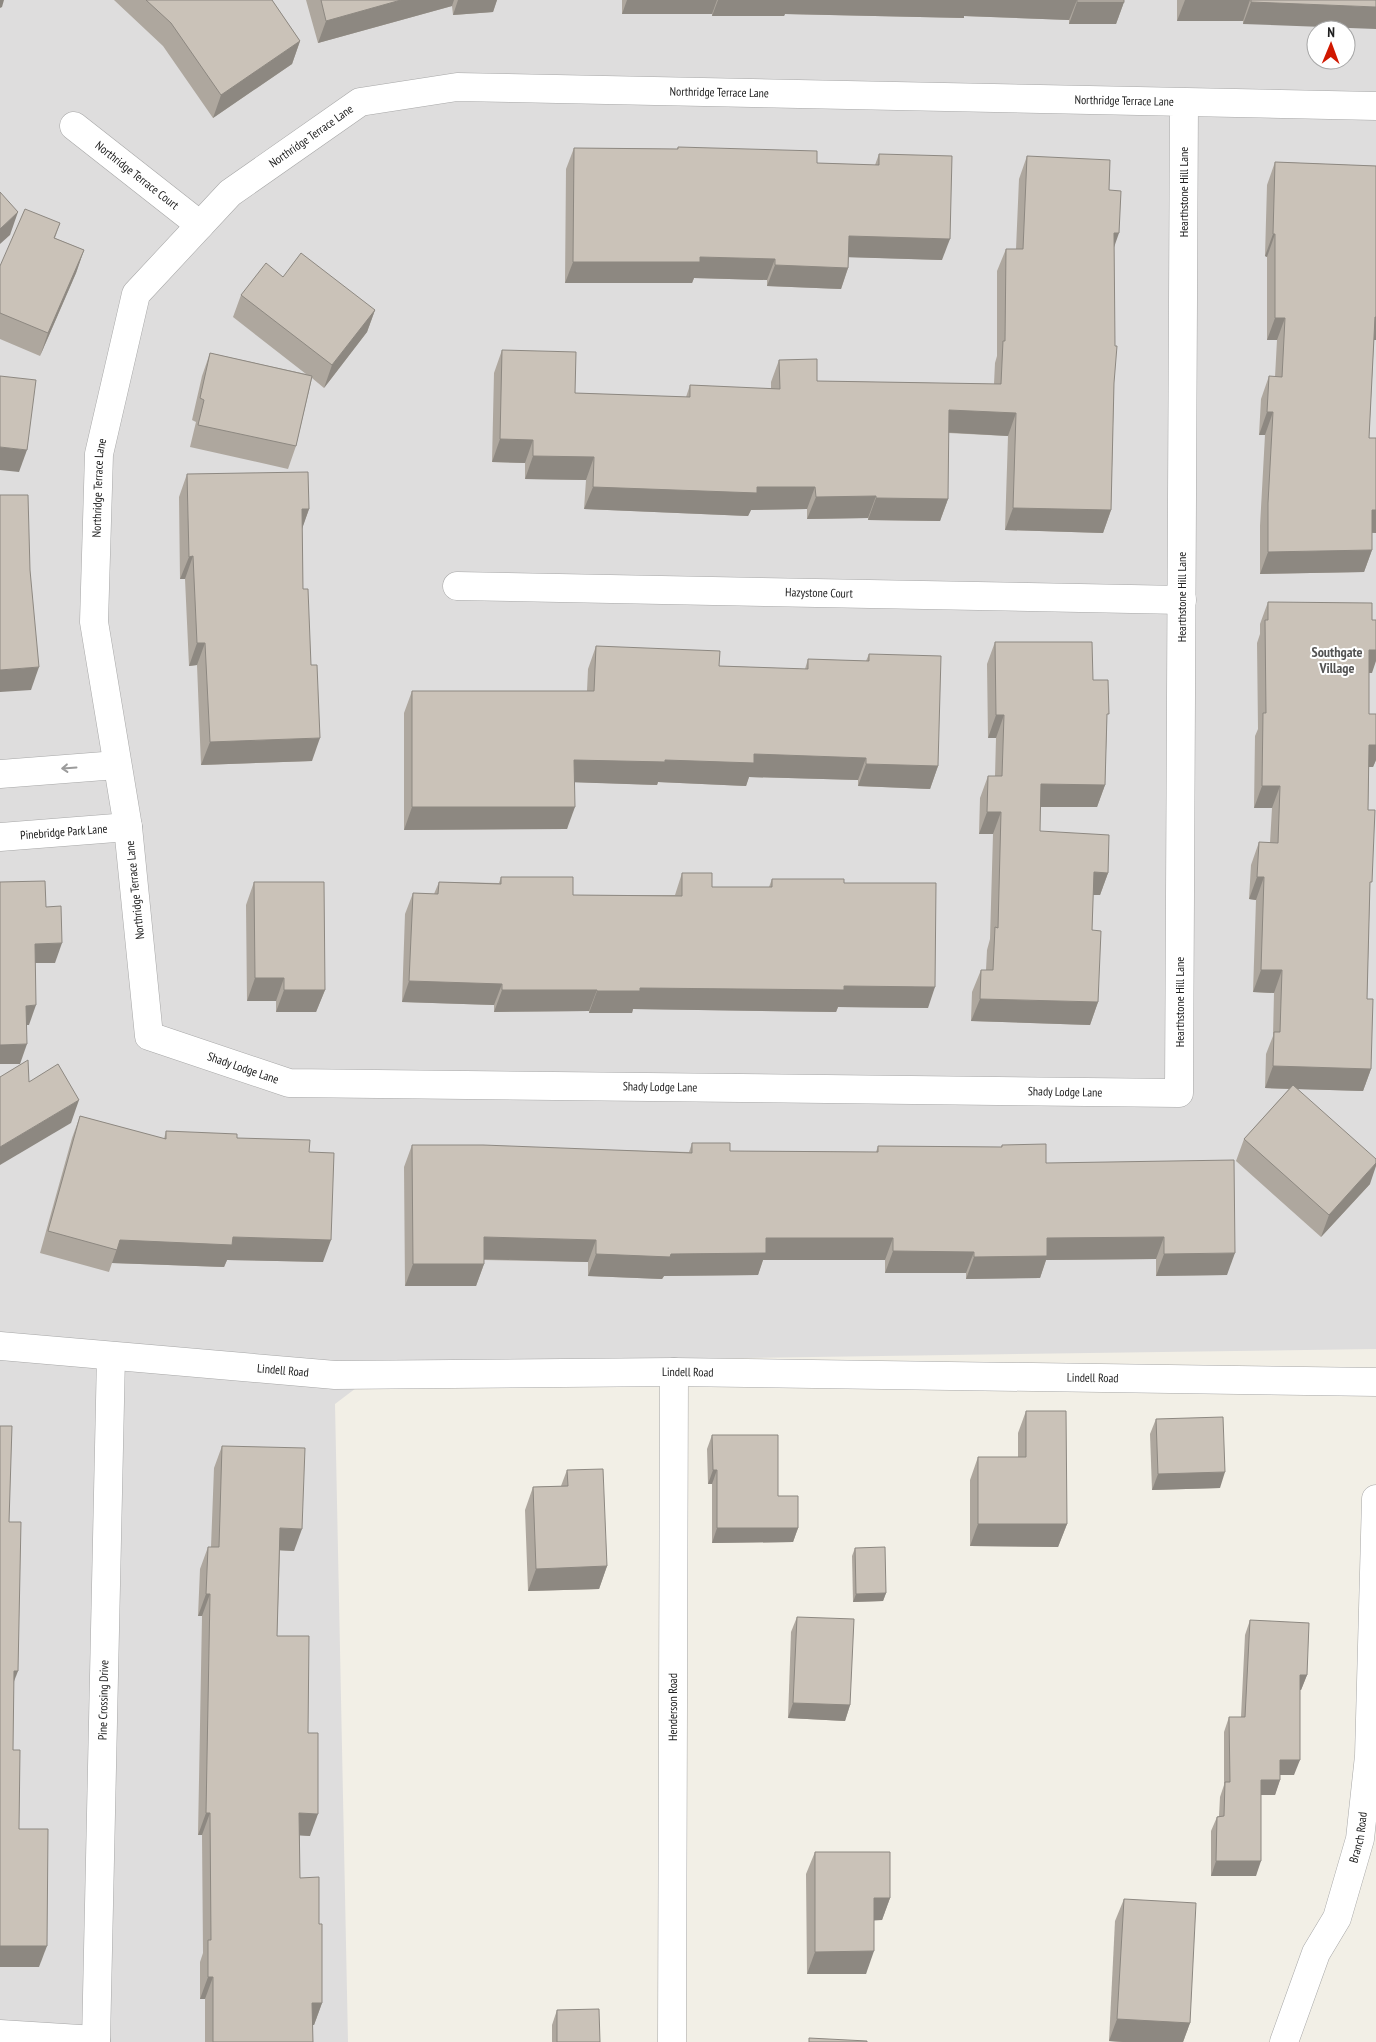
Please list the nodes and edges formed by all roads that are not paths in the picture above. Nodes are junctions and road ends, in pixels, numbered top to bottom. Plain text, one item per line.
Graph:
1 (1184, 102) junction
2 (1376, 106) edge
3 (74, 126) dead end
4 (200, 225) junction
5 (457, 586) dead end
6 (1182, 600) junction
7 (118, 765) junction
8 (0, 774) edge
9 (128, 827) junction
10 (0, 837) edge
11 (149, 1036) joint
12 (1179, 1093) joint
13 (0, 1346) edge
14 (112, 1356) junction
15 (674, 1372) junction
16 (1376, 1382) edge
17 (1376, 1499) edge
18 (0, 2034) edge
19 (96, 2041) edge
20 (672, 2042) edge
21 (1284, 2042) edge

1 - 2 street, Northridge Terrace Lane
1 - 4 street, Northridge Terrace Lane
1 - 6 street, Hearthstone Hill Lane
3 - 4 street, Northridge Terrace Court
4 - 7 street, Northridge Terrace Lane
5 - 6 street, Hazystone Court
6 - 12 street, Hearthstone Hill Lane
7 -> 8 street
7 - 9 street, Northridge Terrace Lane
9 - 10 street, Pinebridge Park Lane
9 - 11 street, Northridge Terrace Lane
11 - 12 street, Shady Lodge Lane
13 - 14 street, Lindell Road
14 - 15 street, Lindell Road
14 - 19 street, Pine Crossing Drive
15 - 16 street, Lindell Road
15 - 20 street, Henderson Road
17 - 21 street, Branch Road
18 - 19 street

